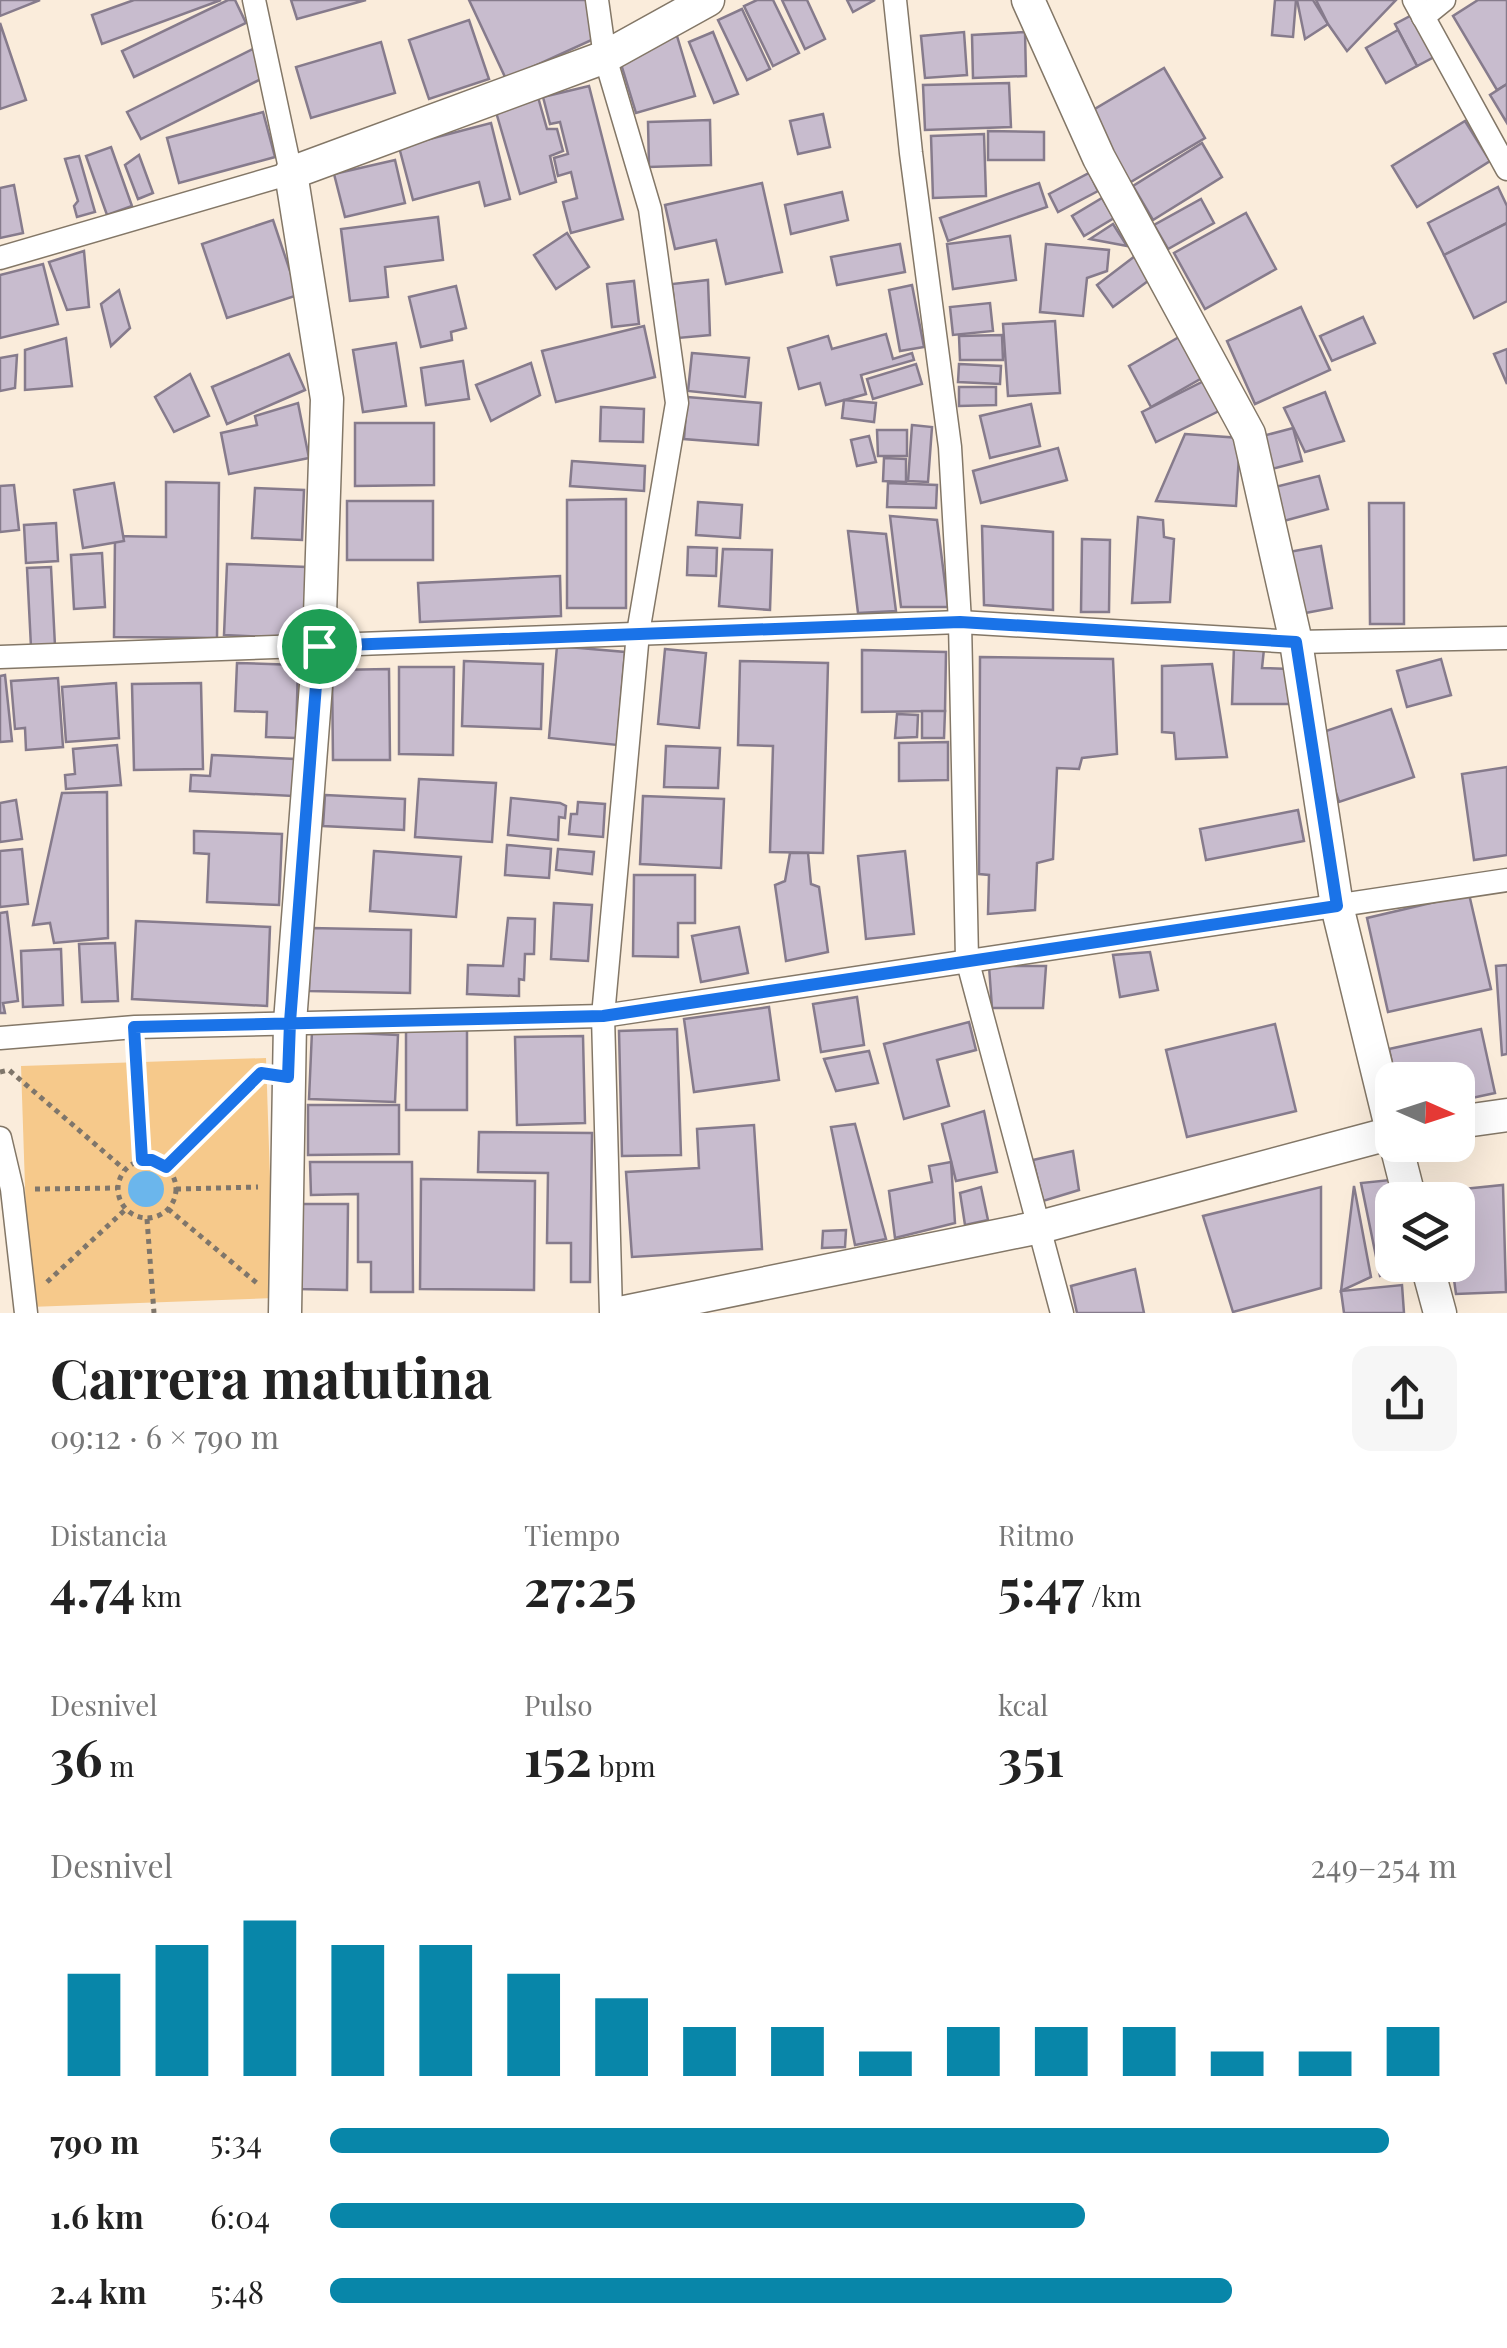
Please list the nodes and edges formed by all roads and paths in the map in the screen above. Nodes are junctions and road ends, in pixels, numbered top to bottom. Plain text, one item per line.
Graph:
1 (254, 0) edge
2 (597, 0) edge
3 (708, 0) edge
4 (895, 0) edge
5 (1028, 0) edge
6 (1444, 0) edge
7 (1418, 8) edge
8 (605, 57) junction
9 (1507, 169) edge
10 (291, 172) junction
11 (0, 258) edge
12 (960, 622) junction
13 (638, 632) junction
14 (1507, 638) edge
15 (1296, 642) junction
16 (319, 646) junction
17 (0, 657) edge
18 (1507, 880) edge
19 (1337, 906) junction
20 (967, 959) junction
21 (603, 1016) junction
22 (290, 1022) junction
23 (134, 1027) junction
24 (0, 1038) edge
25 (1375, 1062) edge
26 (0, 1072) edge
27 (288, 1077) junction
28 (1507, 1115) edge
29 (1475, 1120) edge
30 (1375, 1137) edge
31 (0, 1138) edge
32 (142, 1160) junction
33 (166, 1167) junction
34 (124, 1169) junction
35 (289, 1186) junction
36 (117, 1188) junction
37 (176, 1188) junction
38 (12, 1190) junction
39 (168, 1209) junction
40 (126, 1210) junction
41 (148, 1219) junction
42 (1040, 1228) junction
43 (1432, 1282) edge
44 (25, 1308) edge
45 (285, 1310) edge
46 (154, 1313) edge
47 (611, 1313) edge
48 (620, 1313) edge
49 (1062, 1313) edge
50 (1440, 1313) edge

1 - 10 street
2 - 8 street
3 - 8 street
4 - 12 street
5 - 15 street
6 - 7 street
7 - 9 street
8 - 10 street
8 - 13 street
10 - 11 street
10 - 16 street
12 - 13 street
12 - 15 street
12 - 20 street
13 - 16 street
13 - 21 street
14 - 15 street
15 - 19 street
16 - 17 street
16 - 22 street
18 - 19 street
19 - 20 street
19 - 25 street
20 - 21 street
20 - 42 street
21 - 22 street
21 - 47 street
22 - 23 street
22 - 27 street
23 - 24 street
23 - 32 path
26 - 34 path
27 - 33 path
27 - 35 street
28 - 29 street
30 - 42 street
31 - 38 street
32 - 33 path
32 - 34 path
33 - 37 path
34 - 36 path
35 - 37 path
35 - 45 street
36 - 38 path
36 - 40 path
37 - 39 path
38 - 44 street
39 - 41 path
39 - 45 path
40 - 41 path
40 - 44 path
41 - 46 path
42 - 48 street
42 - 49 street
43 - 50 street

